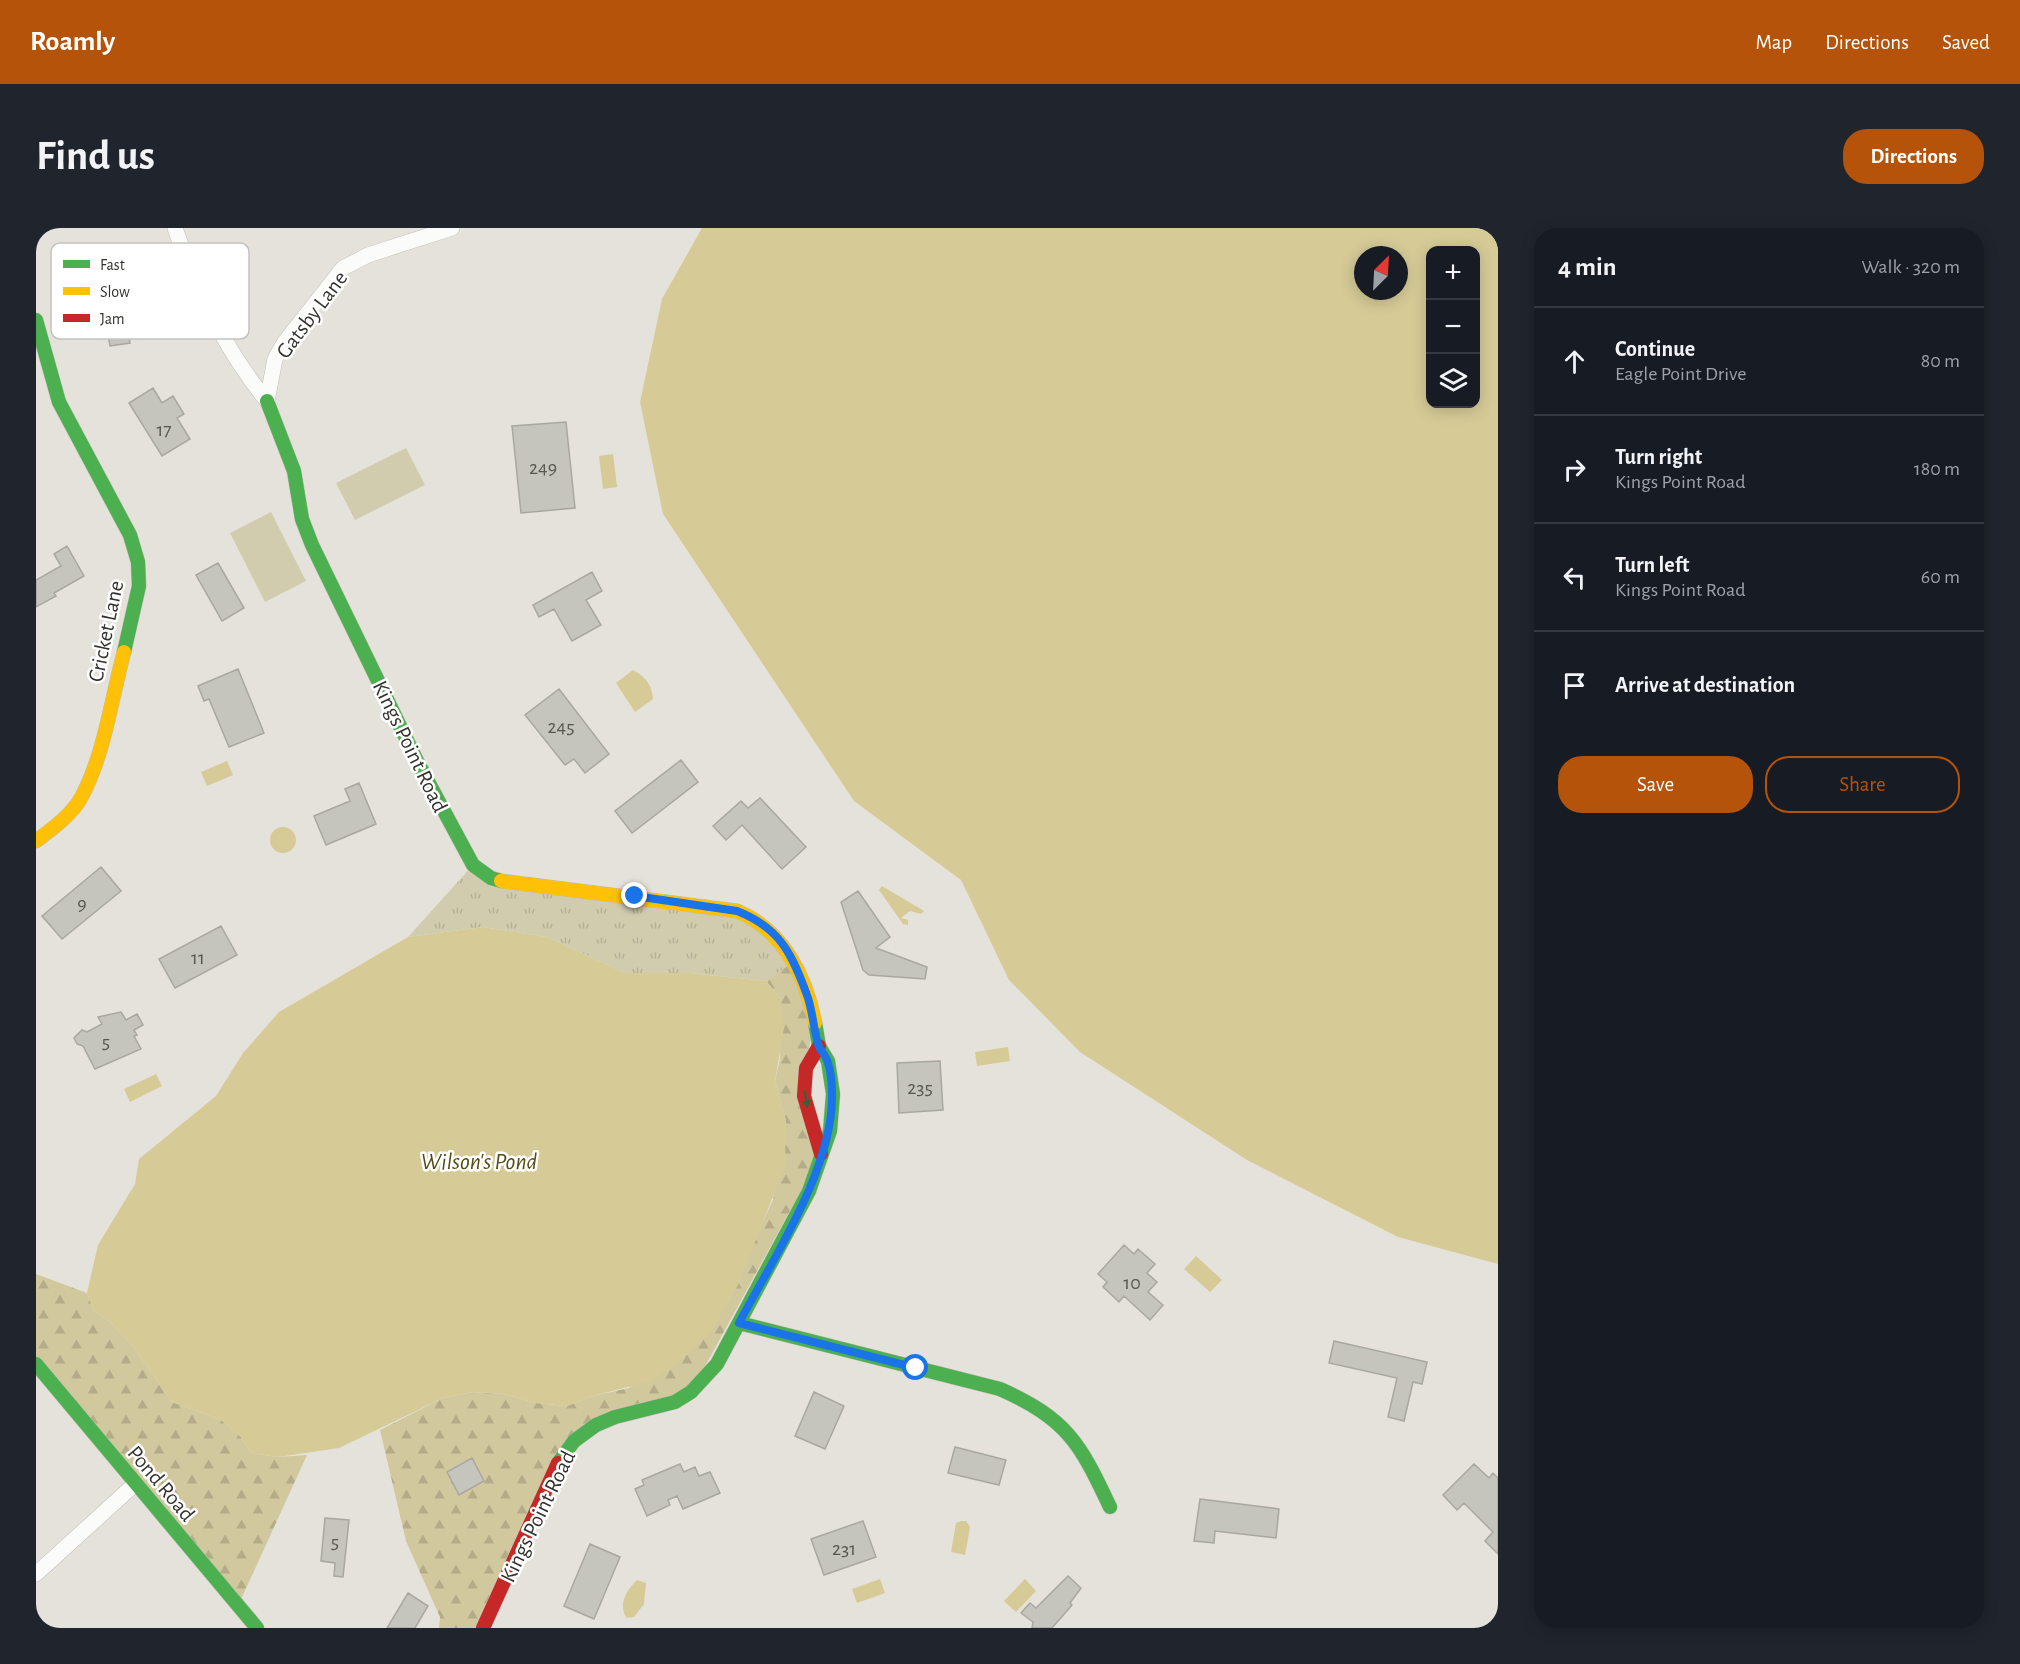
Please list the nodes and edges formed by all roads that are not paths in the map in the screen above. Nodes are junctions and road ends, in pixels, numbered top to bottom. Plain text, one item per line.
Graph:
1 (175, 228) edge
2 (453, 228) edge
3 (181, 243) edge
4 (36, 320) edge
5 (225, 339) edge
6 (267, 401) junction
7 (36, 841) edge
8 (819, 1046) junction
9 (821, 1154) junction
10 (739, 1323) junction
11 (36, 1364) edge
12 (135, 1484) junction
13 (1110, 1507) dead end
14 (36, 1574) edge
15 (256, 1628) edge
16 (483, 1628) edge

1 - 3 street, Kings Point Road
2 - 6 street, Gatsby Lane
4 - 7 street, Cricket Lane
5 - 6 street, Kings Point Road
6 - 8 street, Kings Point Road
8 - 9 street, Kings Point Road
8 -> 9 street
9 - 10 street, Kings Point Road
10 - 13 street
10 - 16 street, Kings Point Road
11 - 12 street, Pond Road
12 - 14 street
12 - 15 street, Pond Road

